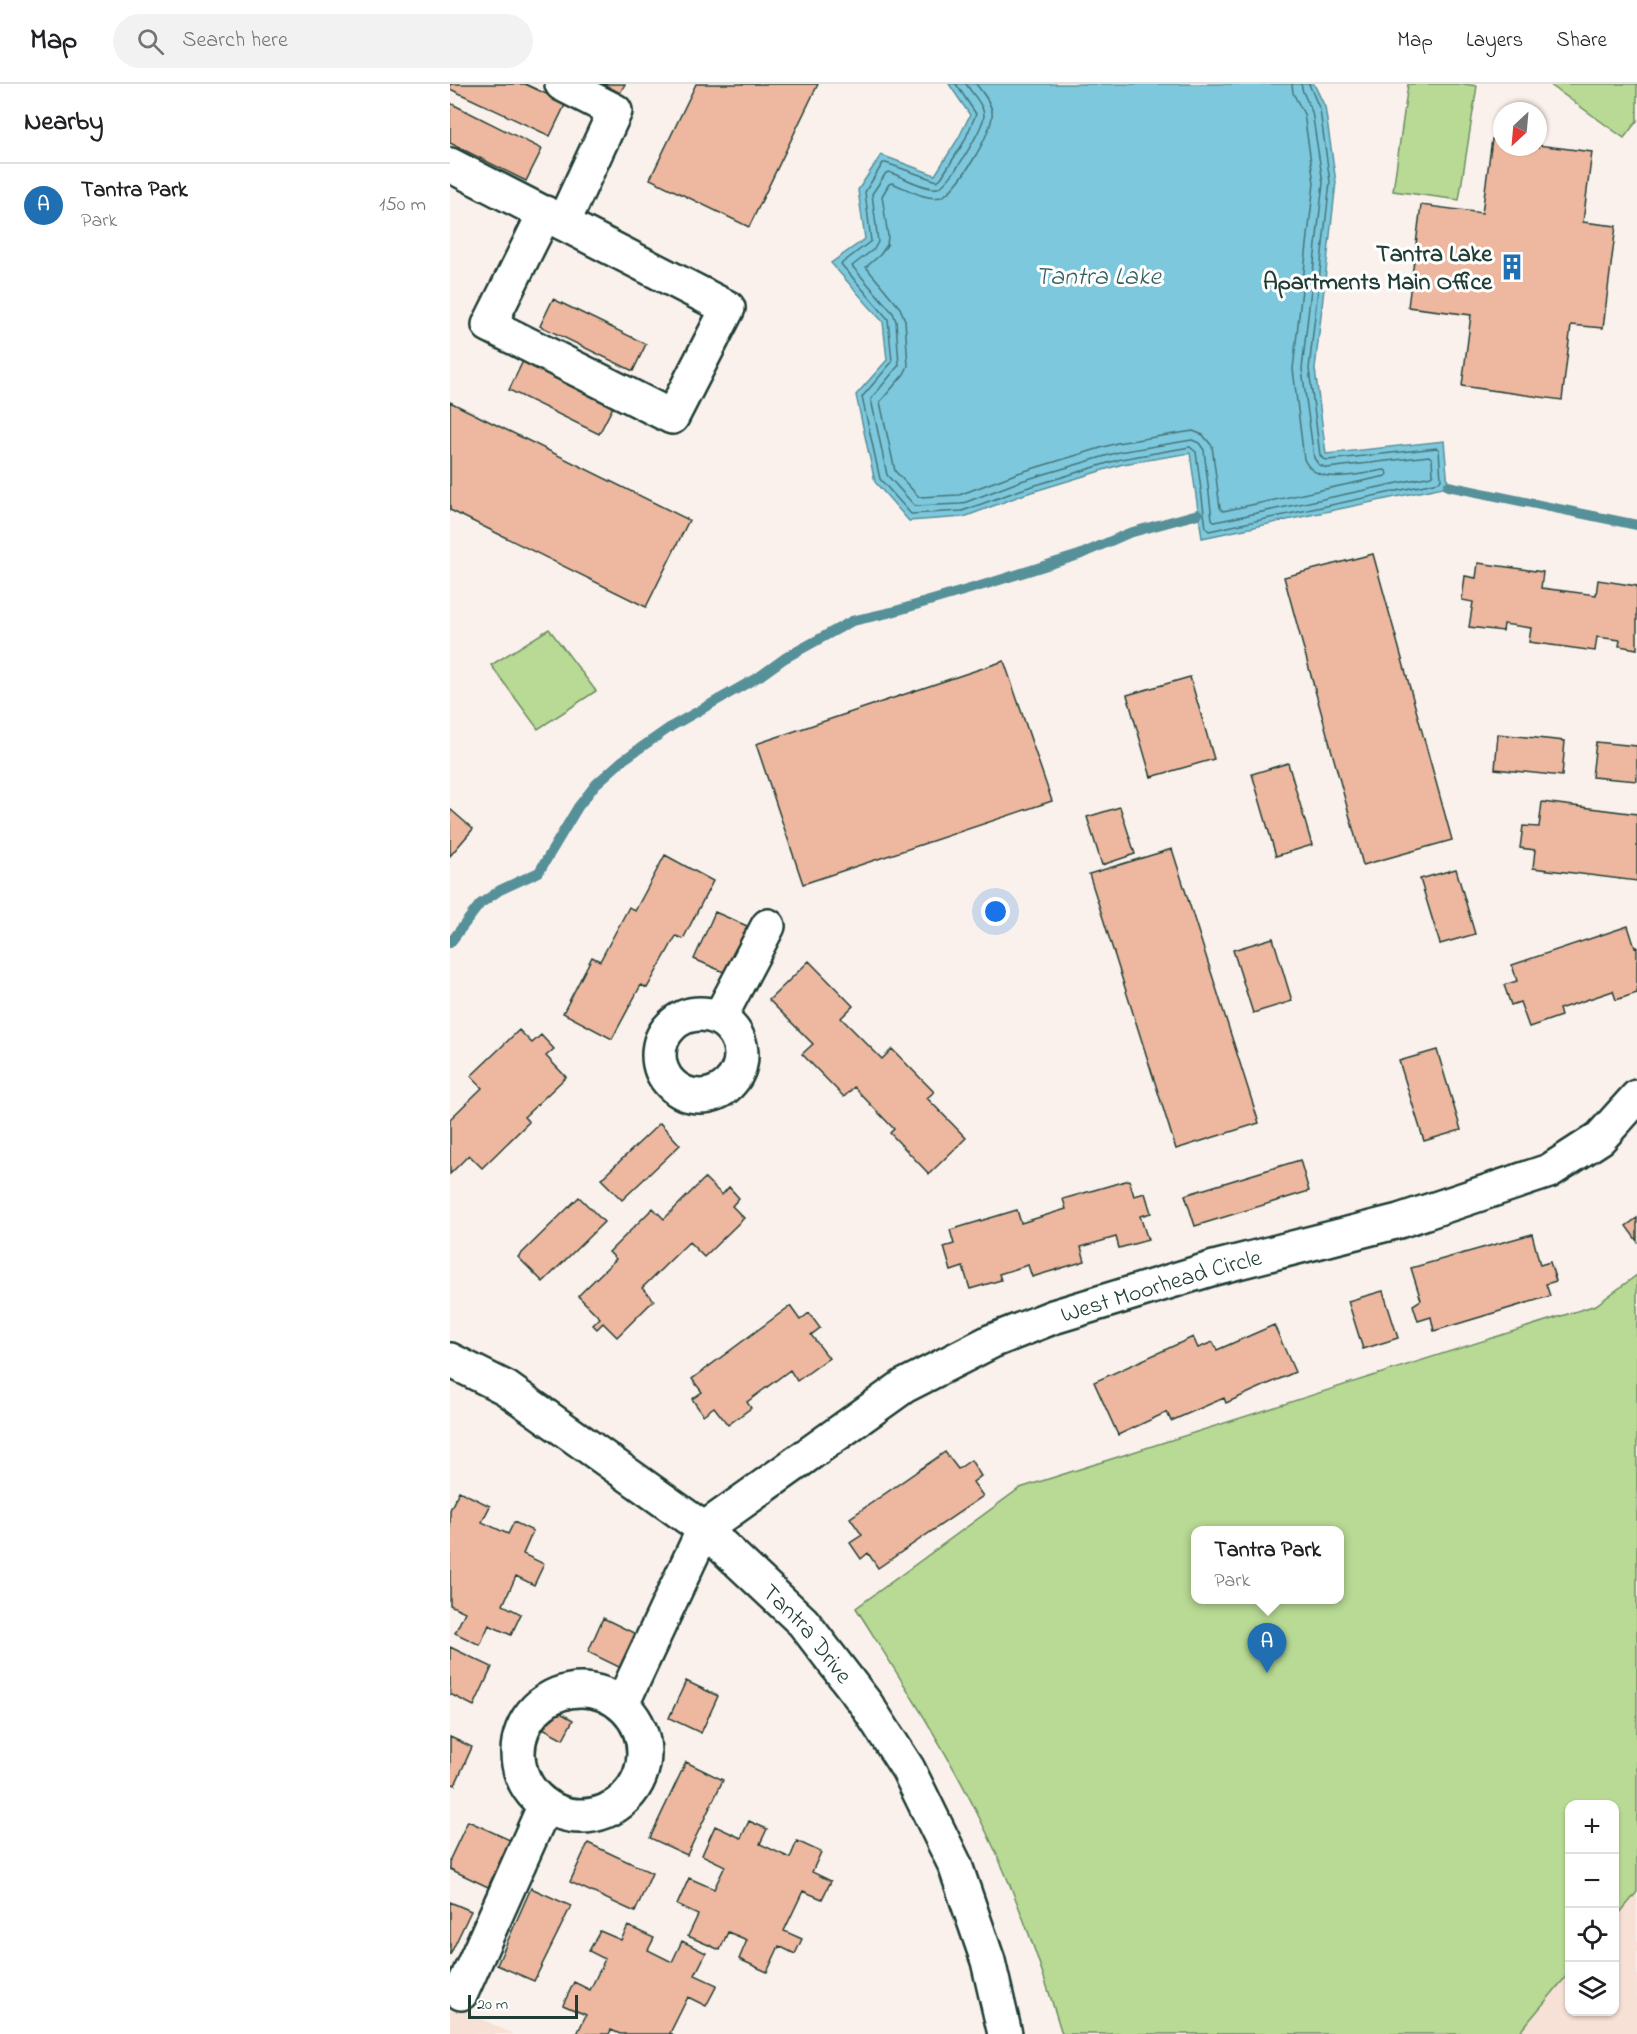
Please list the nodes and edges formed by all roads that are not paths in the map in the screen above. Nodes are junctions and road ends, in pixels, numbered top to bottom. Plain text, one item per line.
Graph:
1 (562, 84) edge
2 (450, 165) edge
3 (554, 218) junction
4 (768, 926) dead end
5 (720, 1017) dead end
6 (1637, 1097) edge
7 (450, 1360) edge
8 (704, 1529) junction
9 (622, 1704) junction
10 (545, 1805) junction
11 (461, 1993) dead end
12 (1005, 2034) edge

1 - 3 street
2 - 3 street
3 - 3 street
4 - 5 street
6 - 8 street, West Moorhead Circle
7 - 8 street, Tantra Drive
8 - 9 street
8 - 12 street, Tantra Drive
9 - 10 street
9 - 10 street
10 - 11 street

